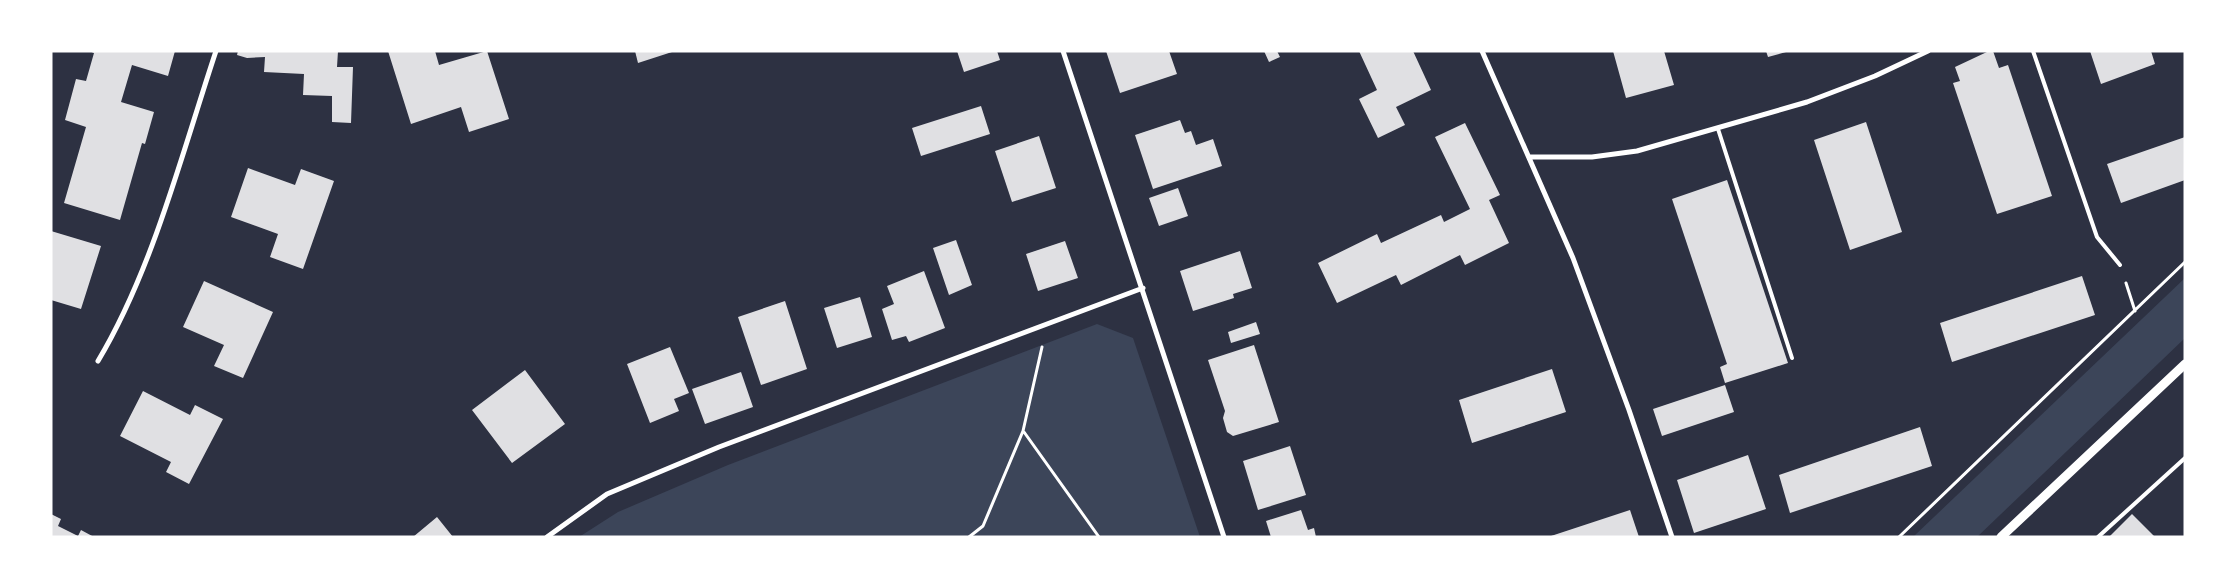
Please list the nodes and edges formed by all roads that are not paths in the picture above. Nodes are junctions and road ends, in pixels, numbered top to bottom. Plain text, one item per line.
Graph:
1 (216, 51) edge
2 (1063, 51) edge
3 (1482, 51) edge
4 (1928, 51) edge
5 (2033, 51) edge
6 (1718, 129) junction
7 (1530, 157) junction
8 (2120, 265) road end
9 (1143, 288) junction
10 (1792, 358) dead end
11 (98, 361) dead end
12 (2185, 364) edge
13 (2185, 458) edge
14 (548, 537) edge
15 (1224, 537) edge
16 (1672, 537) edge
17 (2001, 537) edge
18 (2098, 537) edge

1 - 11 street
2 - 9 street
3 - 7 street
4 - 6 street
5 - 8 lane
6 - 7 street
6 - 10 lane
7 - 16 street
9 - 14 street
9 - 15 street
12 - 17 street
13 - 18 lane

